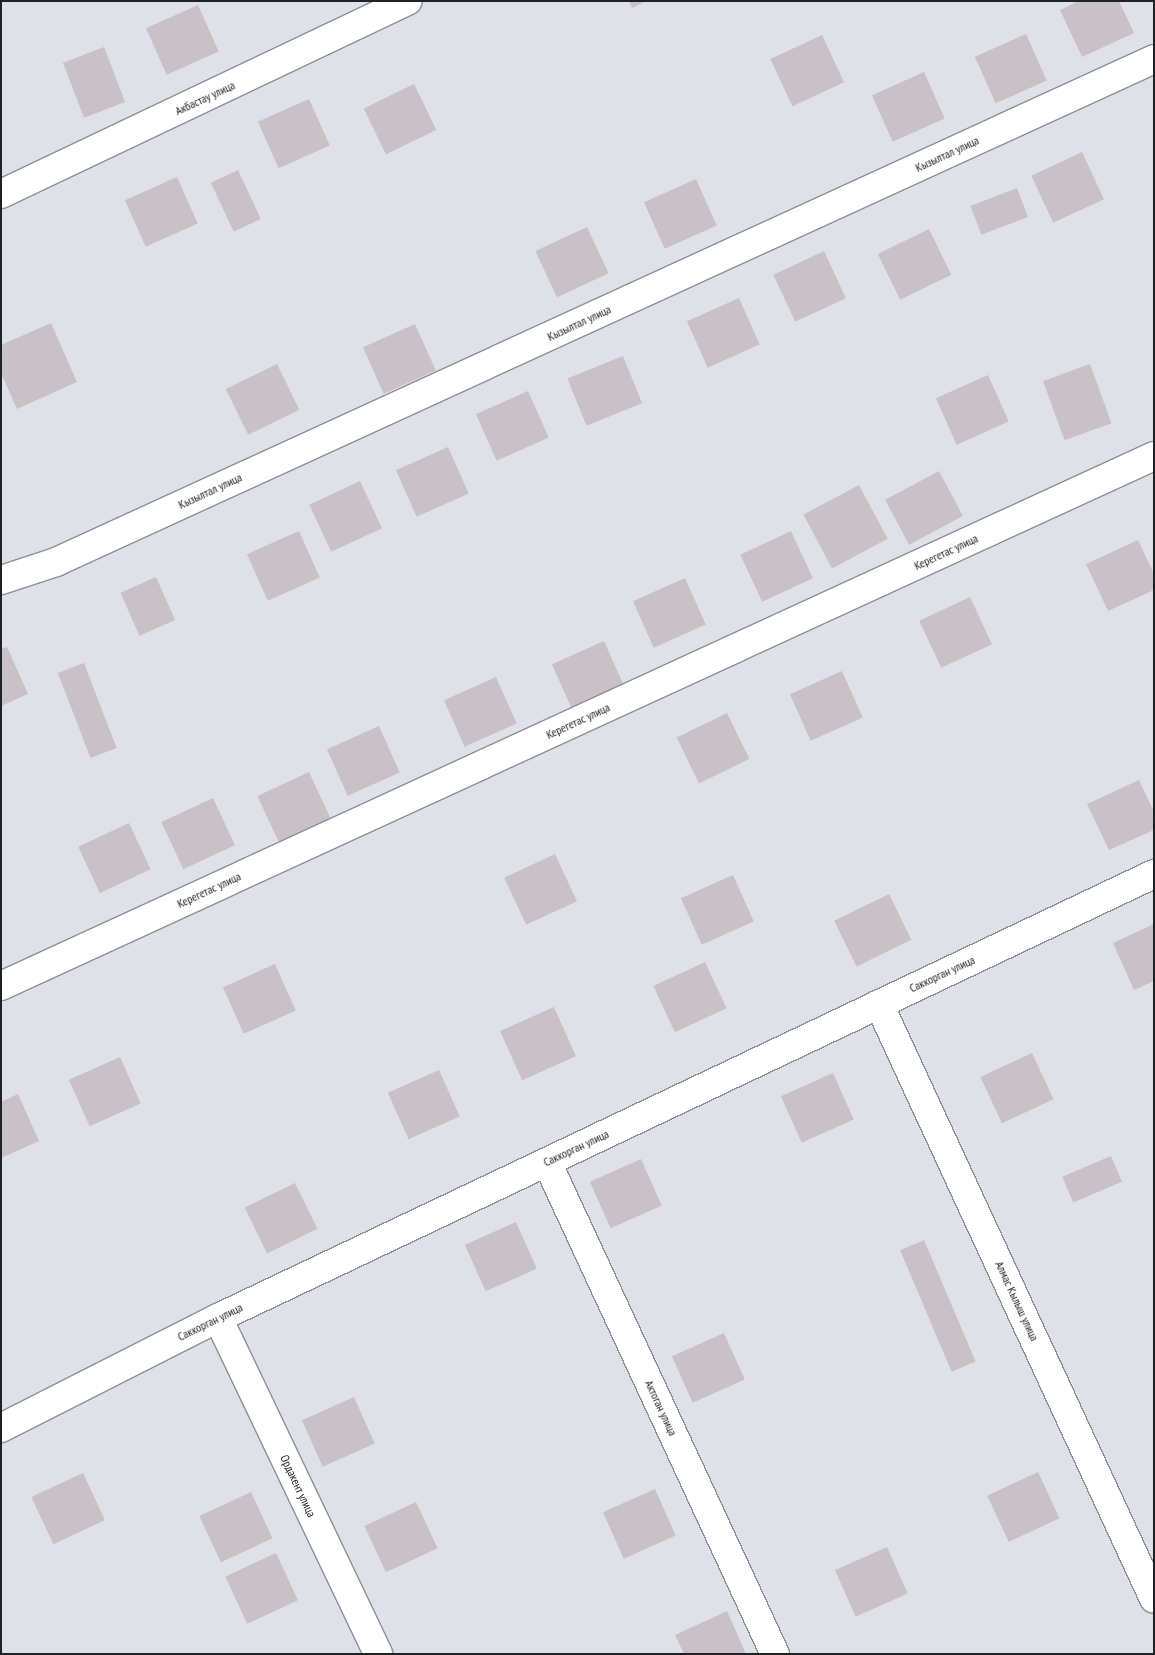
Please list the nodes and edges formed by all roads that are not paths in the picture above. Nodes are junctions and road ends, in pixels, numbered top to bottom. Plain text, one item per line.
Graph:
1 (408, 1) edge
2 (1154, 60) edge
3 (1, 194) edge
4 (1154, 456) edge
5 (1, 580) edge
6 (1154, 874) edge
7 (1, 986) edge
8 (879, 1004) junction
9 (547, 1162) junction
10 (218, 1318) junction
11 (1, 1428) edge
12 (1154, 1599) edge
13 (378, 1654) edge
14 (775, 1654) edge

1 - 3 street, Акбастау улица
2 - 5 street, Кызылтал улица
4 - 7 street, Керегетас улица
6 - 8 street, Саккорган улица
8 - 9 street, Саккорган улица
8 - 12 street, Алмас Кылыш улица
9 - 10 street, Саккорган улица
9 - 14 street, Актоган улица
10 - 11 street, Саккорган улица
10 - 13 street, Ордакент улица

